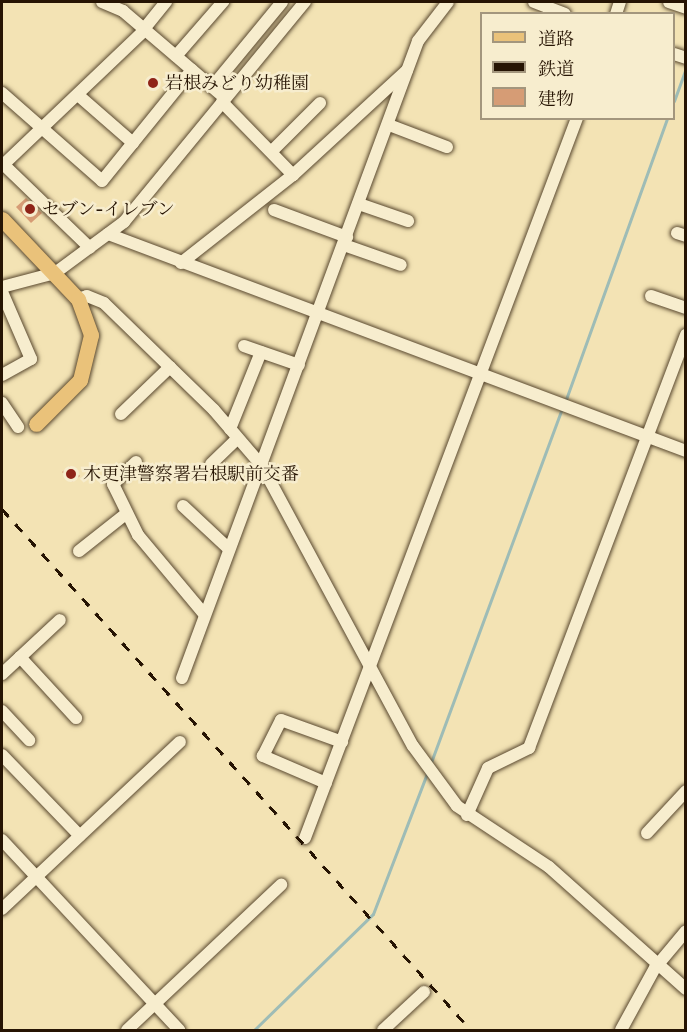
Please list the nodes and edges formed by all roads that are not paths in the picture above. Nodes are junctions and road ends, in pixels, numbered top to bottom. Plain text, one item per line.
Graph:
1 (105, 2) edge
2 (166, 2) edge
3 (223, 2) edge
4 (284, 2) edge
5 (448, 2) edge
6 (534, 2) edge
7 (669, 2) edge
8 (301, 6) edge
9 (686, 8) edge
10 (560, 12) edge
11 (144, 29) junction
12 (176, 57) junction
13 (192, 70) junction
14 (407, 70) junction
15 (212, 87) junction
16 (2, 93) edge
17 (78, 95) junction
18 (224, 100) junction
19 (320, 103) dead end
20 (576, 120) edge
21 (388, 125) junction
22 (44, 130) junction
23 (132, 143) junction
24 (447, 147) dead end
25 (272, 151) junction
26 (2, 164) edge
27 (293, 175) junction
28 (359, 204) junction
29 (274, 210) dead end
30 (2, 219) edge
31 (408, 221) dead end
32 (108, 234) junction
33 (346, 241) junction
34 (90, 248) junction
35 (181, 263) junction
36 (401, 265) dead end
37 (55, 273) junction
38 (2, 287) edge
39 (2, 292) edge
40 (651, 296) dead end
41 (78, 298) junction
42 (686, 308) edge
43 (318, 314) junction
44 (686, 335) edge
45 (244, 346) dead end
46 (261, 352) junction
47 (299, 365) junction
48 (170, 368) junction
49 (2, 375) edge
50 (479, 375) junction
51 (2, 403) edge
52 (121, 414) dead end
53 (36, 423) dead end
54 (18, 428) dead end
55 (234, 434) junction
56 (648, 436) junction
57 (686, 451) edge
58 (136, 462) dead end
59 (211, 464) dead end
60 (262, 465) junction
61 (183, 506) dead end
62 (127, 513) junction
63 (228, 548) junction
64 (79, 551) dead end
65 (204, 614) junction
66 (60, 620) dead end
67 (20, 657) junction
68 (370, 667) junction
69 (2, 674) edge
70 (182, 678) dead end
71 (2, 711) edge
72 (76, 718) dead end
73 (29, 740) dead end
74 (180, 742) dead end
75 (342, 742) junction
76 (2, 755) edge
77 (326, 783) junction
78 (686, 791) edge
79 (467, 815) junction
80 (647, 833) dead end
81 (80, 836) junction
82 (305, 838) dead end
83 (2, 840) edge
84 (36, 877) junction
85 (281, 885) dead end
86 (2, 909) edge
87 (686, 931) edge
88 (655, 968) junction
89 (686, 989) edge
90 (424, 992) dead end
91 (155, 1004) junction
92 (127, 1030) edge
93 (179, 1030) edge
94 (383, 1030) edge
95 (621, 1030) edge

1 - 11 street
2 - 11 street
3 - 12 street
4 - 8 street
4 - 15 street
5 - 14 street
6 - 10 street
7 - 9 street
8 - 18 street
11 - 12 street
11 - 17 street
12 - 13 street
13 - 15 street
13 - 23 street
14 - 21 street
14 - 27 street
15 - 18 street
16 - 22 street
17 - 22 street
17 - 23 street
18 - 25 street
18 - 32 street
19 - 25 street
20 - 50 street
21 - 24 street
21 - 28 street
22 - 23 street
22 - 26 street
25 - 27 street
26 - 34 street
27 - 35 street
28 - 31 street
28 - 33 street
29 - 33 street
30 - 37 main road
32 - 34 street
32 - 35 street
33 - 36 street
33 - 43 street
34 - 37 street
35 - 43 street
37 - 38 street
37 - 41 main road
39 - 49 street
40 - 42 street
41 - 48 street
41 - 53 main road
43 - 47 street
43 - 50 street
44 - 56 street
45 - 46 street
46 - 47 street
46 - 55 street
47 - 60 street
48 - 52 street
48 - 55 street
50 - 56 street
50 - 68 street
51 - 54 street
55 - 59 street
55 - 60 street
56 - 57 street
56 - 79 street
58 - 62 street
60 - 63 street
60 - 68 street
61 - 63 street
62 - 64 street
62 - 65 street
63 - 65 street
65 - 70 street
66 - 67 street
67 - 69 street
67 - 72 street
68 - 75 street
68 - 79 street
71 - 73 street
74 - 81 street
75 - 77 street
75 - 77 street
76 - 81 street
77 - 82 street
78 - 80 street
79 - 88 street
81 - 84 street
83 - 84 street
84 - 86 street
84 - 91 street
85 - 91 street
87 - 88 street
88 - 89 street
88 - 95 street
90 - 94 street
91 - 92 street
91 - 93 street

